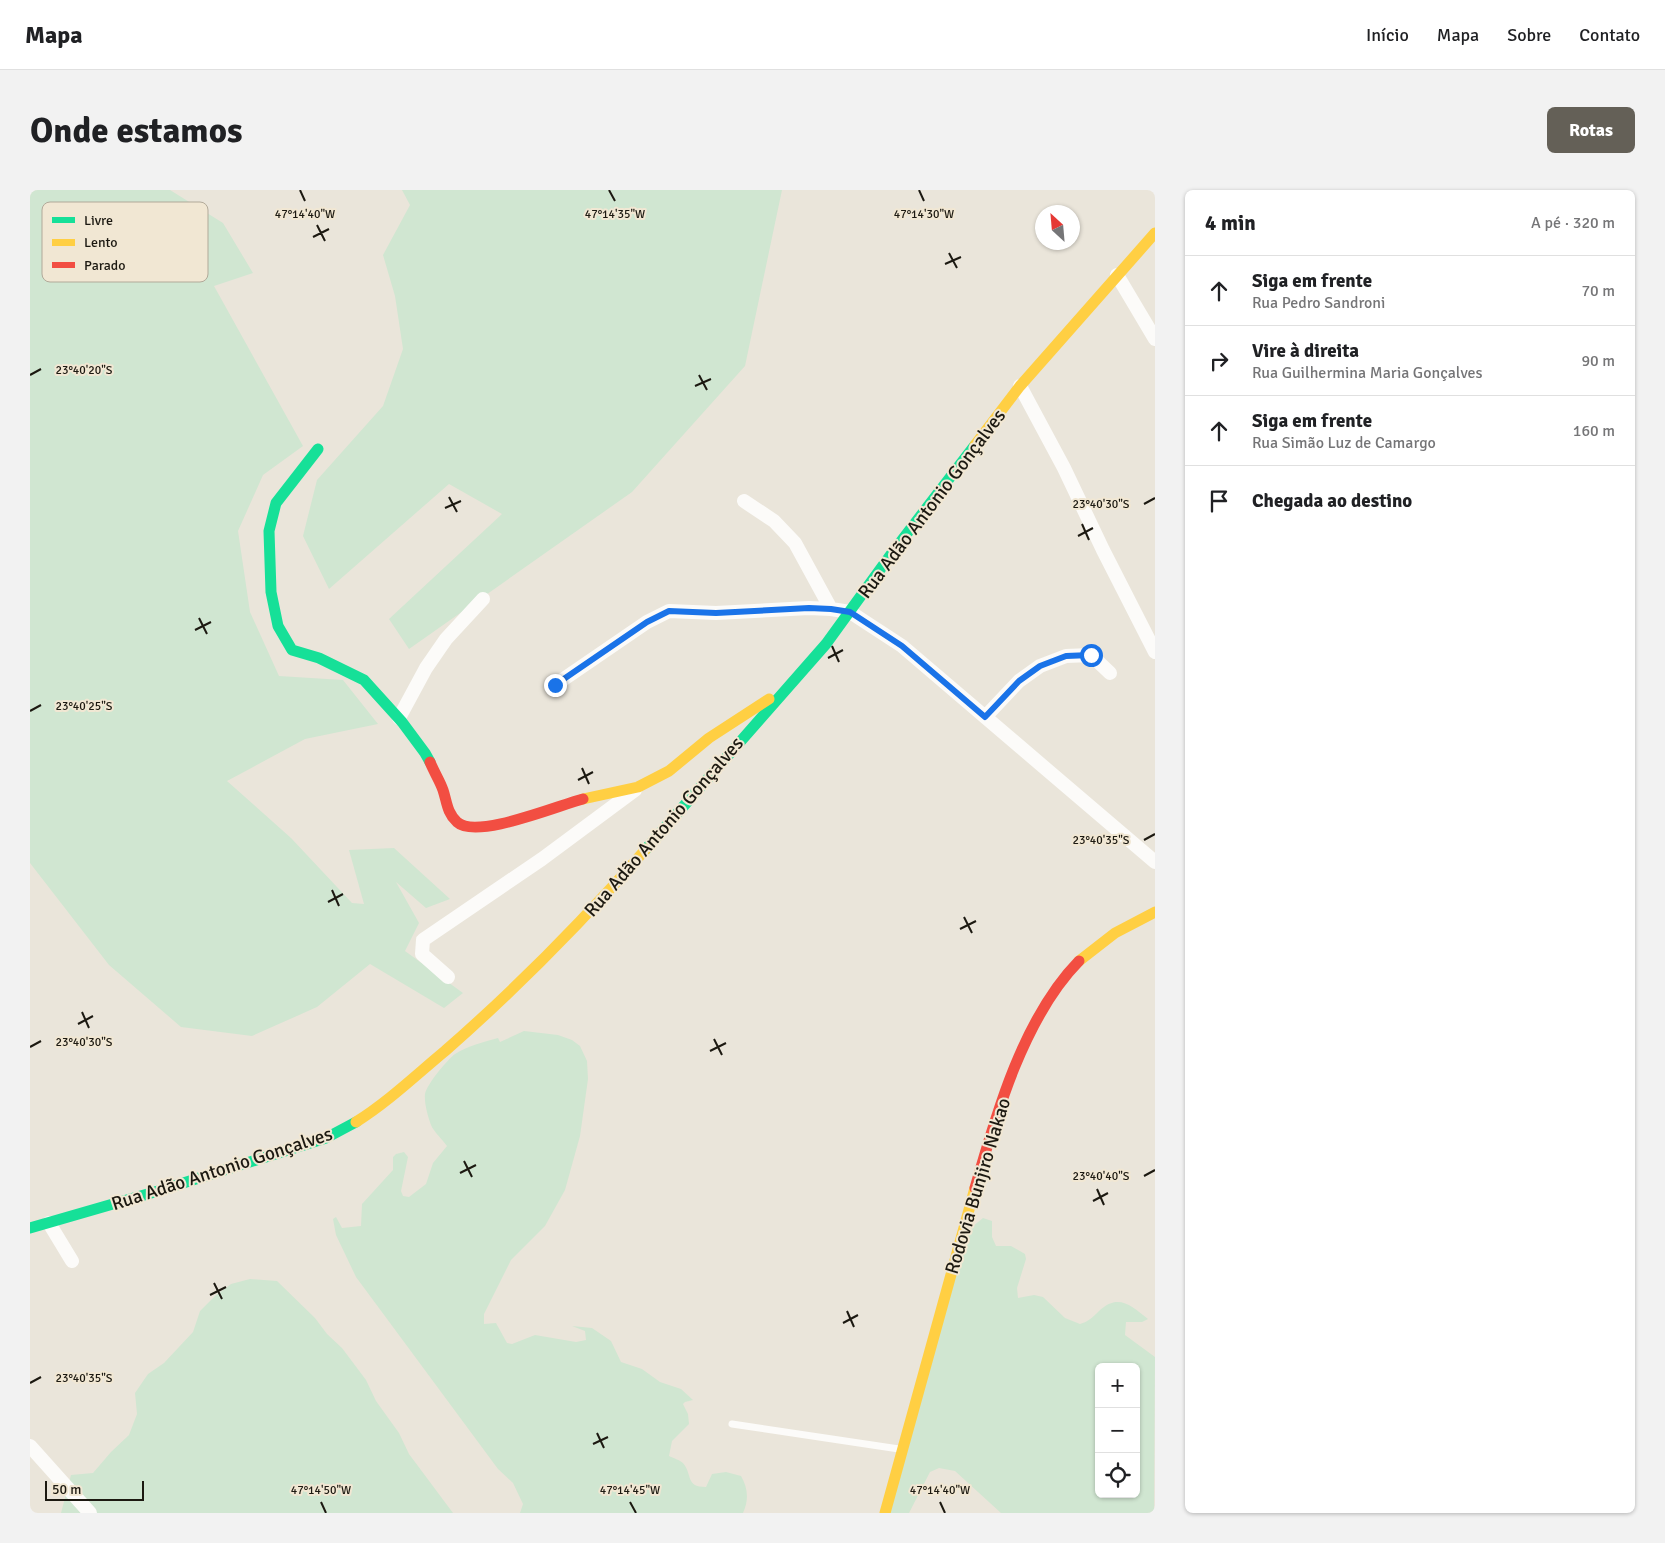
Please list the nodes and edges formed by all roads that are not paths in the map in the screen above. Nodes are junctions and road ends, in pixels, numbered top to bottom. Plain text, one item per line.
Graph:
1 (1155, 233) edge
2 (1116, 275) junction
3 (1155, 339) edge
4 (1020, 386) junction
5 (318, 449) dead end
6 (744, 501) dead end
7 (483, 599) dead end
8 (831, 609) junction
9 (850, 612) junction
10 (1155, 652) edge
11 (1110, 673) dead end
12 (555, 685) dead end
13 (785, 689) junction
14 (985, 717) junction
15 (399, 718) junction
16 (638, 787) junction
17 (1155, 862) edge
18 (1155, 912) edge
19 (448, 977) dead end
20 (49, 1223) junction
21 (30, 1228) edge
22 (72, 1261) dead end
23 (732, 1424) dead end
24 (30, 1446) edge
25 (902, 1450) junction
26 (90, 1513) edge
27 (885, 1513) edge

1 - 2 street, Rua Adão Antonio Gonçalves
2 - 3 street
2 - 4 street, Rua Adão Antonio Gonçalves
4 - 9 street, Rua Adão Antonio Gonçalves
4 - 10 street
5 - 15 street
6 - 8 street
7 - 15 street
8 - 9 street
8 - 12 street
9 - 13 street, Rua Adão Antonio Gonçalves
9 - 14 street
11 - 14 street
13 - 16 street
13 - 20 street, Rua Adão Antonio Gonçalves
14 - 17 street
15 - 16 street
16 - 19 street
18 - 25 street, Rodovia Bunjiro Nakao
20 - 21 street, Rua Adão Antonio Gonçalves
20 - 22 street
23 - 25 lane
24 - 26 street
25 - 27 street, Rodovia Bunjiro Nakao

